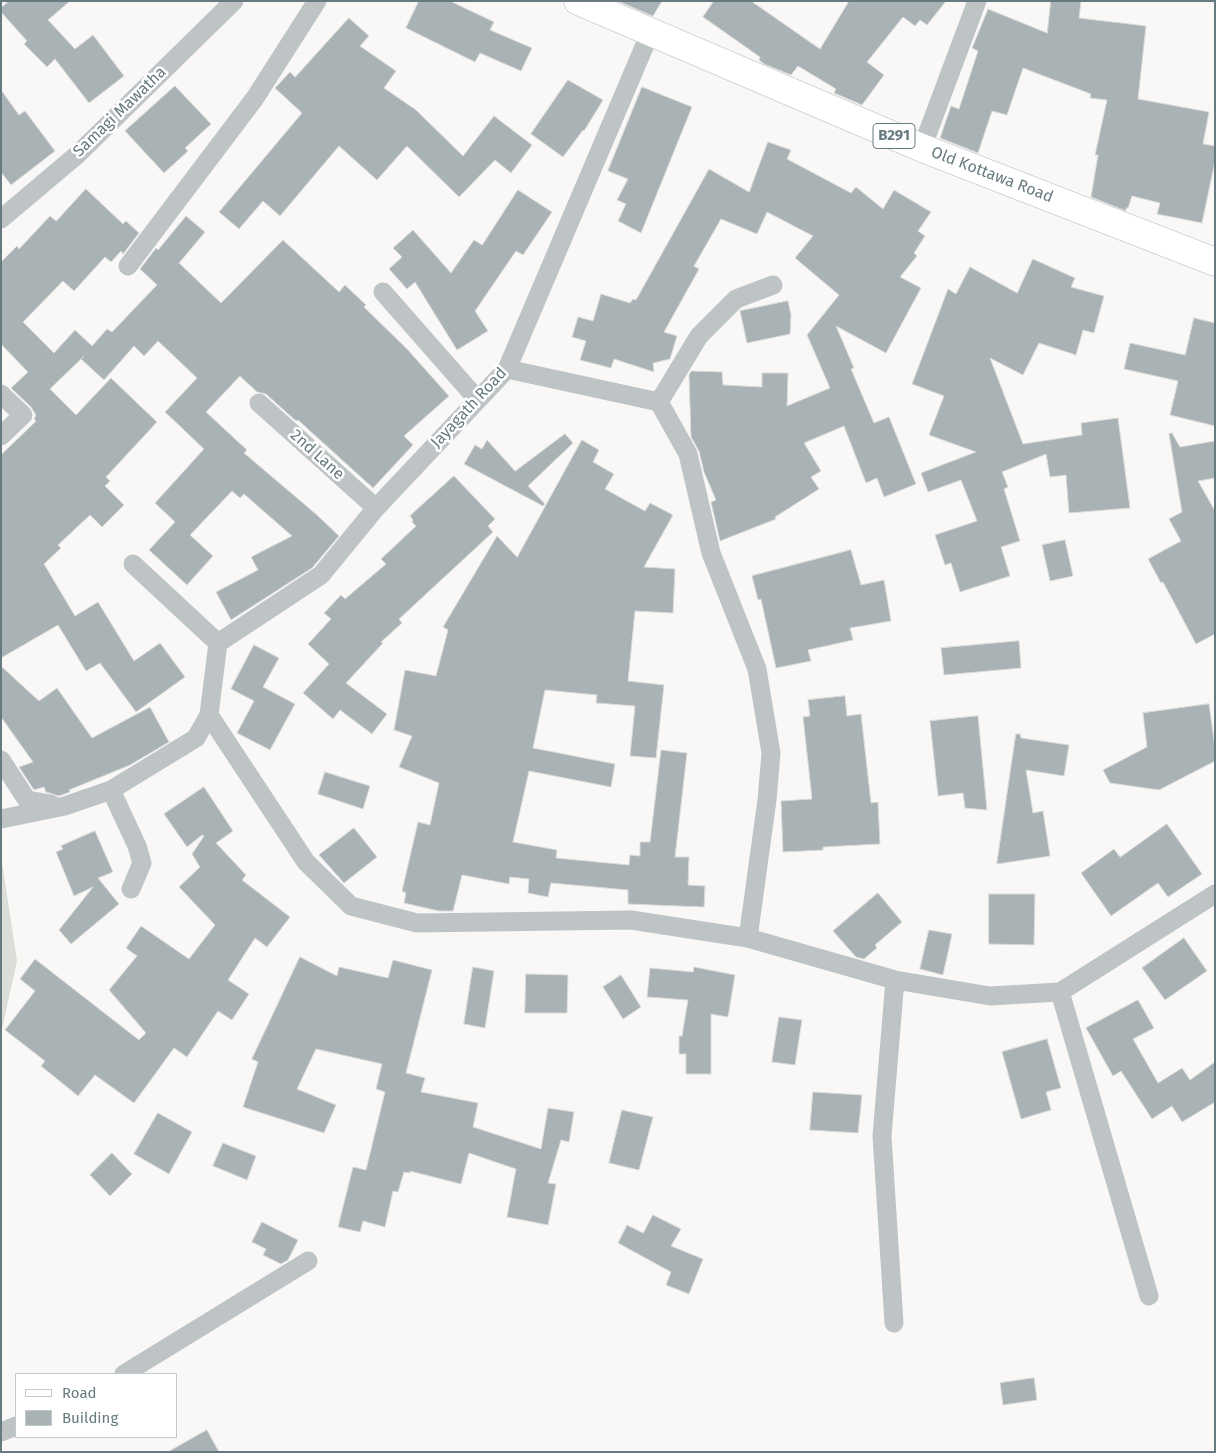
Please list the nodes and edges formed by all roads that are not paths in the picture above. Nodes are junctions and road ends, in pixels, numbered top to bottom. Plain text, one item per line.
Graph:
1 (234, 1) edge
2 (317, 1) edge
3 (578, 1) edge
4 (978, 1) edge
5 (650, 33) junction
6 (922, 148) junction
7 (1, 219) edge
8 (1215, 262) edge
9 (128, 266) dead end
10 (774, 285) dead end
11 (383, 292) dead end
12 (507, 369) junction
13 (1, 394) edge
14 (477, 400) junction
15 (259, 402) dead end
16 (659, 402) junction
17 (1, 436) edge
18 (376, 508) junction
19 (133, 564) dead end
20 (218, 643) junction
21 (209, 715) junction
22 (1, 760) edge
23 (111, 790) junction
24 (65, 806) junction
25 (1, 819) edge
26 (131, 889) dead end
27 (1215, 894) edge
28 (748, 938) junction
29 (895, 980) junction
30 (1060, 992) junction
31 (308, 1261) dead end
32 (1149, 1296) dead end
33 (894, 1323) dead end
34 (126, 1373) edge
35 (15, 1426) edge
36 (1, 1432) edge

1 - 7 street, Samagi Mawatha
2 - 9 street
3 - 5 main road, Old Kottawa Road / B291
4 - 6 street
5 - 6 main road, Old Kottawa Road / B291
5 - 12 street, Jayagath Road
6 - 8 main road, Old Kottawa Road / B291
10 - 16 street
11 - 14 street
12 - 14 street, Jayagath Road
12 - 16 street
13 - 17 street
14 - 18 street, Jayagath Road
15 - 18 street, 2nd Lane
16 - 28 street
18 - 20 street, Jayagath Road
19 - 20 street
20 - 21 street
21 - 23 street
21 - 28 street
22 - 24 street
23 - 24 street
23 - 26 street
24 - 25 street
27 - 30 street
28 - 29 street
29 - 30 street
29 - 33 street
30 - 32 street
31 - 34 street
35 - 36 street

